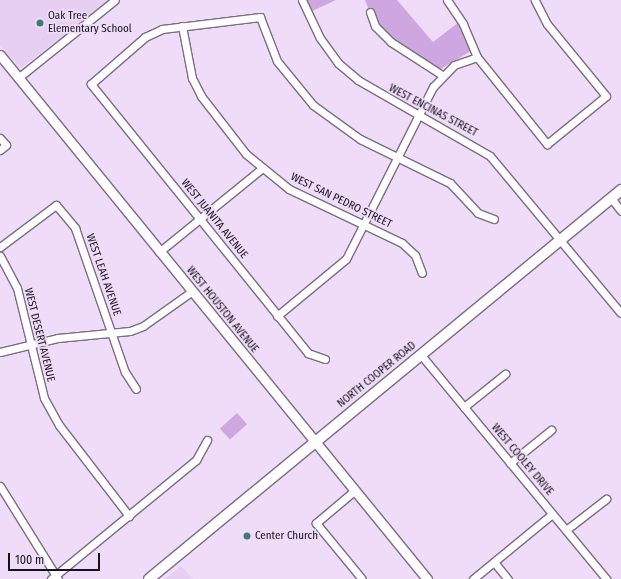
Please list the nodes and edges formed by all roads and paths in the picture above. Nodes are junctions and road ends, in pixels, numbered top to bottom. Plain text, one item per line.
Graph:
1 (115, 0) edge
2 (302, 0) edge
3 (447, 0) edge
4 (535, 0) edge
5 (370, 12) dead end
6 (182, 26) junction
7 (0, 55) edge
8 (477, 56) junction
9 (442, 75) junction
10 (18, 78) junction
11 (420, 115) junction
12 (0, 138) edge
13 (3, 148) edge
14 (400, 158) junction
15 (261, 169) junction
16 (621, 190) edge
17 (611, 198) junction
18 (621, 211) edge
19 (494, 219) dead end
20 (200, 220) junction
21 (365, 225) junction
22 (561, 240) junction
23 (0, 247) edge
24 (159, 252) junction
25 (0, 256) edge
26 (422, 273) dead end
27 (191, 292) junction
28 (621, 313) edge
29 (277, 316) junction
30 (112, 334) junction
31 (32, 344) junction
32 (0, 352) edge
33 (421, 355) junction
34 (325, 359) dead end
35 (505, 374) dead end
36 (136, 389) dead end
37 (464, 407) junction
38 (551, 430) dead end
39 (207, 440) dead end
40 (314, 443) junction
41 (510, 463) junction
42 (0, 486) edge
43 (354, 491) junction
44 (606, 499) dead end
45 (552, 514) junction
46 (129, 516) junction
47 (566, 530) junction
48 (494, 562) junction
49 (55, 578) edge
50 (149, 579) edge
51 (362, 579) edge
52 (427, 579) edge
53 (473, 579) edge
54 (508, 579) edge
55 (606, 579) edge

1 - 10 street
2 - 11 street, WEST ENCINAS STREET
3 - 8 street
4 - 8 street
5 - 9 street
6 - 14 street
6 - 15 street, WEST SAN PEDRO STREET
6 - 20 street, WEST JUANITA AVENUE
7 - 10 street, WEST HOUSTON AVENUE
8 - 9 street
9 - 11 street
10 - 24 street, WEST HOUSTON AVENUE
11 - 14 street
11 - 22 street, WEST ENCINAS STREET
12 - 13 street
14 - 19 street
14 - 21 street
15 - 20 street
15 - 21 street, WEST SAN PEDRO STREET
16 - 17 main road, NORTH COOPER ROAD
17 - 18 street
17 - 22 main road, NORTH COOPER ROAD
20 - 24 street
20 - 29 street, WEST JUANITA AVENUE
21 - 26 street, WEST SAN PEDRO STREET
21 - 29 street
22 - 28 street, WEST ENCINAS STREET
22 - 33 main road, NORTH COOPER ROAD
23 - 30 street, WEST LEAH AVENUE
24 - 27 street, WEST HOUSTON AVENUE
25 - 31 street, WEST DESERT AVENUE
27 - 30 street
27 - 40 street, WEST HOUSTON AVENUE
29 - 34 street, WEST JUANITA AVENUE
30 - 31 street
30 - 36 street, WEST LEAH AVENUE
31 - 32 street
31 - 46 street, WEST DESERT AVENUE
33 - 37 street, WEST COOLEY DRIVE
33 - 40 main road, NORTH COOPER ROAD
35 - 37 street
37 - 41 street, WEST COOLEY DRIVE
38 - 41 street
39 - 46 street
40 - 43 street, WEST HOUSTON AVENUE
40 - 50 main road, NORTH COOPER ROAD
41 - 45 street, WEST COOLEY DRIVE
42 - 49 street
43 - 51 street
43 - 52 street, WEST HOUSTON AVENUE
44 - 47 street
45 - 47 street, WEST COOLEY DRIVE
45 - 48 street
46 - 49 street
47 - 55 street, WEST COOLEY DRIVE
48 - 53 street
48 - 54 street

